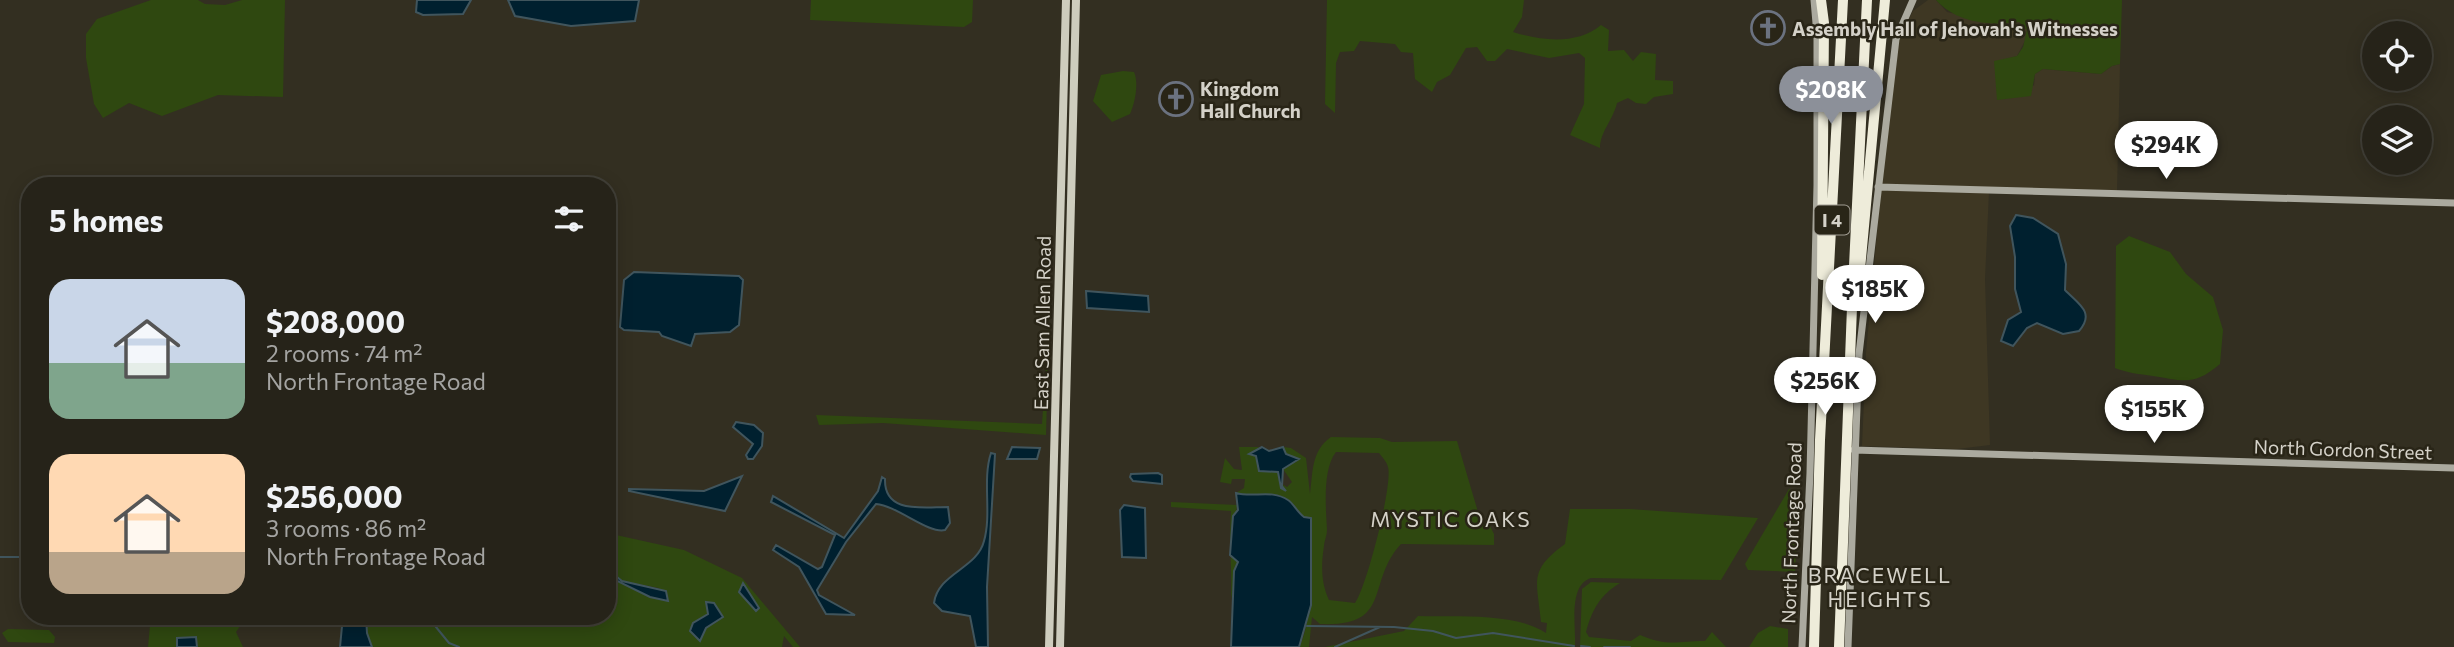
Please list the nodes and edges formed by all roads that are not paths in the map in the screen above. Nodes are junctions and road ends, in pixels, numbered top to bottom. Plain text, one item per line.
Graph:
1 (1066, 0) edge
2 (1076, 0) edge
3 (1814, 0) edge
4 (1821, 0) edge
5 (1843, 0) edge
6 (1867, 0) edge
7 (1885, 0) edge
8 (1913, 0) edge
9 (1878, 187) junction
10 (2454, 202) edge
11 (1852, 307) junction
12 (1820, 440) junction
13 (1854, 450) junction
14 (2454, 468) edge
15 (1049, 647) edge
16 (1060, 647) edge
17 (1802, 647) edge
18 (1814, 647) edge
19 (1839, 647) edge
20 (1848, 647) edge

1 - 15 main road, East Sam Allen Road
2 - 16 main road
3 - 17 street, North Frontage Road
4 - 12 highway
5 - 12 highway, I 4
6 - 11 highway, I 4
7 - 11 highway
8 - 9 street
9 - 10 street
9 - 13 street
11 - 19 highway, I 4
12 - 18 highway, I 4
13 - 14 street, North Gordon Street
13 - 20 street

